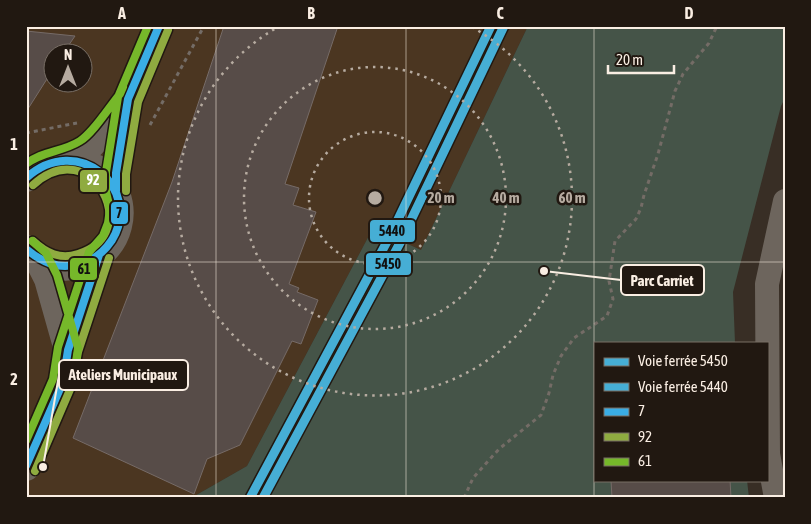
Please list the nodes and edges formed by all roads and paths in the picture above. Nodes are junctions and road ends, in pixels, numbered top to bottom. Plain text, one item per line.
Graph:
1 (204, 26) edge
2 (717, 26) edge
3 (160, 31) edge
4 (128, 99) junction
5 (148, 131) dead end
6 (67, 159) junction
7 (26, 178) edge
8 (116, 191) junction
9 (785, 201) edge
10 (32, 254) edge
11 (99, 256) junction
12 (767, 342) edge
13 (68, 350) junction
14 (768, 454) edge
15 (26, 467) edge
16 (464, 498) edge
17 (776, 498) edge

1 - 5 path
2 - 16 path
3 - 4 main road
4 - 6 main road
4 - 8 main road
6 - 7 main road
6 - 8 main road
8 - 11 main road
9 - 12 street
10 - 11 main road
10 - 13 main road
11 - 13 main road
13 - 15 main road
14 - 17 street

